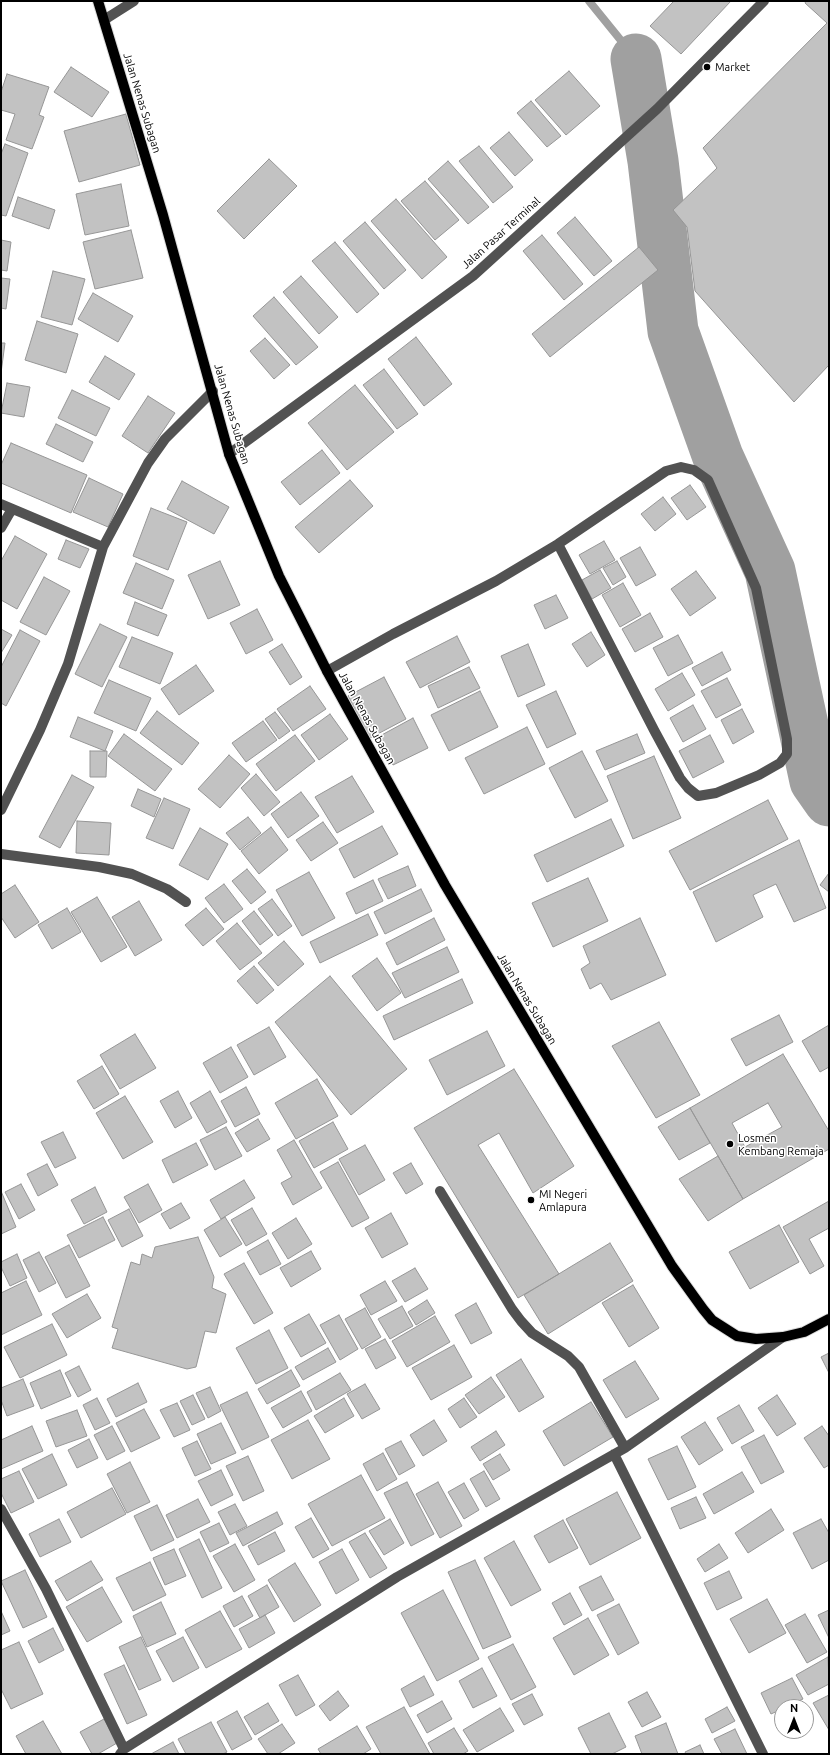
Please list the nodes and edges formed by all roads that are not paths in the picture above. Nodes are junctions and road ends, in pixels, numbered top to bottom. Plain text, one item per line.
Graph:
1 (98, 1) edge
2 (134, 1) edge
3 (764, 1) edge
4 (104, 20) junction
5 (213, 391) junction
6 (229, 454) junction
7 (1, 504) edge
8 (12, 509) junction
9 (1, 528) edge
10 (558, 544) junction
11 (102, 548) junction
12 (327, 671) junction
13 (1, 810) edge
14 (1, 854) edge
15 (186, 902) dead end
16 (440, 1191) dead end
17 (829, 1320) edge
18 (783, 1337) junction
19 (625, 1448) junction
20 (614, 1454) junction
21 (1, 1509) edge
22 (120, 1752) edge
23 (763, 1754) edge

1 - 4 main road, Jalan Nenas Subagan
2 - 4 street
3 - 6 street, Jalan Pasar Terminal
4 - 5 main road, Jalan Nenas Subagan
5 - 6 main road, Jalan Nenas Subagan
5 - 11 street
6 - 12 main road, Jalan Nenas Subagan
7 - 8 street
8 - 9 street
8 - 11 street
10 - 10 street
10 - 12 street
11 - 13 street
12 - 18 main road, Jalan Nenas Subagan
14 - 15 street
16 - 19 street
17 - 18 main road, Jalan Nenas Subagan
18 - 19 street
19 - 20 street
20 - 22 street
20 - 23 street
21 - 22 street

